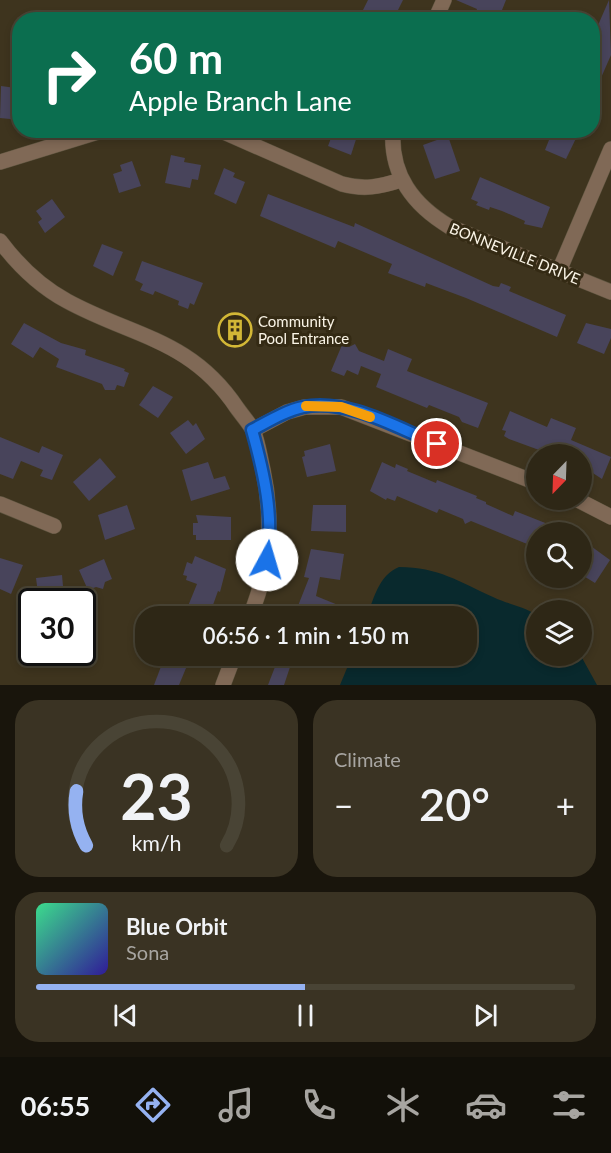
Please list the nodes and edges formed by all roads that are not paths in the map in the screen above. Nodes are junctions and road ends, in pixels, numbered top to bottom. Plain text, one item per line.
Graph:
1 (78, 138) edge
2 (237, 138) edge
3 (393, 138) edge
4 (611, 149) edge
5 (0, 162) edge
6 (401, 180) junction
7 (0, 241) edge
8 (559, 271) junction
9 (611, 292) edge
10 (252, 430) junction
11 (526, 479) edge
12 (0, 504) edge
13 (592, 507) edge
14 (611, 517) edge
15 (54, 526) dead end
16 (253, 606) edge
17 (230, 666) edge
18 (222, 685) edge

1 - 5 street
2 - 6 street
3 - 6 street
4 - 8 street
6 - 8 street, BONNEVILLE DRIVE
7 - 10 street
8 - 9 street, BONNEVILLE DRIVE
10 - 11 street
10 - 16 street
12 - 15 street
13 - 14 street
17 - 18 street

